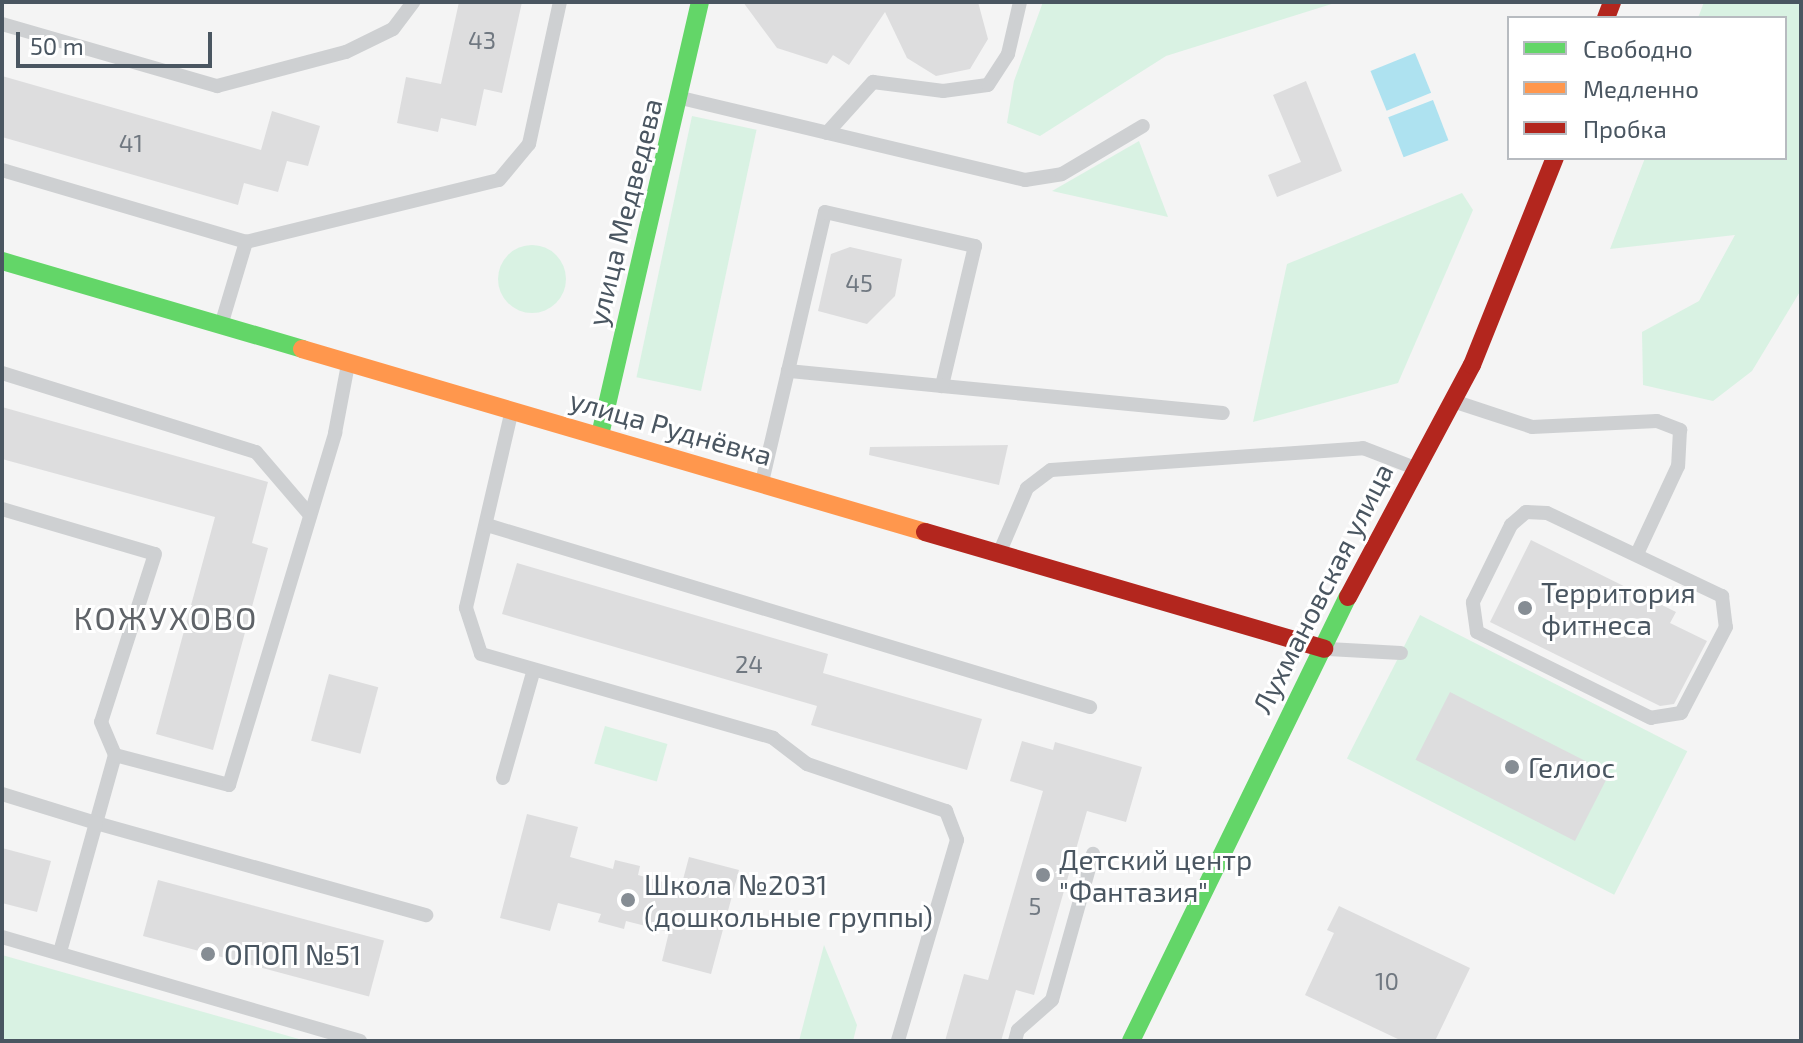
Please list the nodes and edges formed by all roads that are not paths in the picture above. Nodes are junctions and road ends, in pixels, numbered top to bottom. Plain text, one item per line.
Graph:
1 (413, 2) edge
2 (560, 2) edge
3 (700, 2) edge
4 (1020, 2) edge
5 (2, 24) edge
6 (681, 98) junction
7 (1143, 126) dead end
8 (827, 133) junction
9 (1554, 160) edge
10 (2, 170) edge
11 (246, 242) junction
12 (2, 261) edge
13 (221, 324) junction
14 (348, 362) junction
15 (788, 371) junction
16 (2, 373) edge
17 (942, 386) junction
18 (1453, 401) junction
19 (512, 410) junction
20 (1223, 413) dead end
21 (600, 435) junction
22 (1414, 468) junction
23 (762, 482) junction
24 (2, 509) edge
25 (310, 515) junction
26 (487, 525) junction
27 (1001, 549) junction
28 (1637, 554) junction
29 (1324, 649) junction
30 (1401, 653) dead end
31 (533, 673) junction
32 (1090, 707) dead end
33 (115, 755) junction
34 (503, 778) dead end
35 (2, 794) edge
36 (96, 823) junction
37 (1093, 854) dead end
38 (426, 915) dead end
39 (2, 937) edge
40 (60, 952) junction
41 (360, 1041) edge
42 (898, 1041) edge
43 (1015, 1041) edge
44 (1131, 1041) edge

1 - 5 lane
2 - 11 lane
3 - 6 street, улица Медведева
4 - 8 lane
6 - 8 lane
6 - 21 street, улица Медведева
7 - 8 lane
9 - 18 street, Лухмановская улица
10 - 11 lane
11 - 13 lane
12 - 13 street, улица Руднёвка
13 - 14 street, улица Руднёвка
14 - 19 street, улица Руднёвка
14 - 25 lane
15 - 17 lane
15 - 17 lane
15 - 23 lane
16 - 25 lane
17 - 20 lane
18 - 22 street, Лухмановская улица
18 - 28 lane
19 - 21 street, улица Руднёвка
19 - 26 lane
21 - 23 street, улица Руднёвка
22 - 27 lane
22 - 29 street, Лухмановская улица
23 - 27 street, улица Руднёвка
24 - 33 lane
25 - 33 lane
26 - 31 lane
26 - 32 lane
27 - 29 street, улица Руднёвка
28 - 28 lane
29 - 30 lane
29 - 44 street, Лухмановская улица
31 - 34 lane
31 - 42 lane
33 - 36 lane
35 - 36 lane
36 - 38 lane
36 - 40 lane
37 - 43 lane
39 - 40 lane
40 - 41 lane

